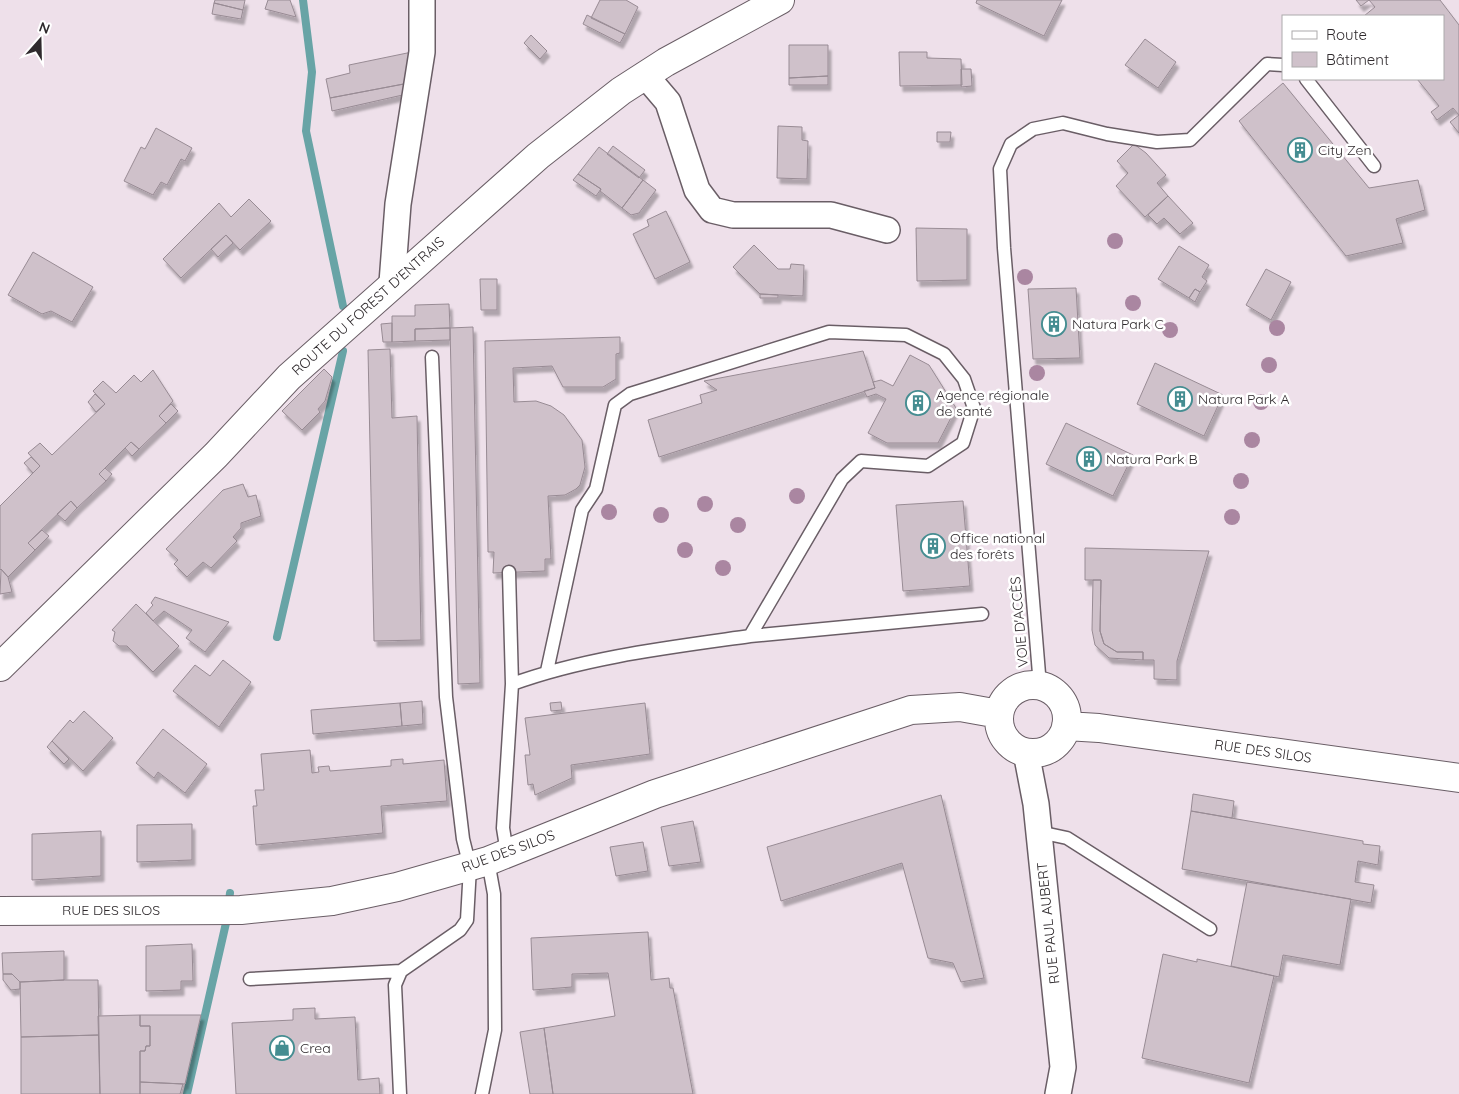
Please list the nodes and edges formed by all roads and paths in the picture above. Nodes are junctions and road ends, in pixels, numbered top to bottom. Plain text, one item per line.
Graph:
1 (422, 0) edge
2 (780, 0) edge
3 (1282, 65) edge
4 (645, 75) junction
5 (1307, 80) edge
6 (1374, 166) dead end
7 (887, 230) dead end
8 (392, 283) junction
9 (432, 357) dead end
10 (509, 572) dead end
11 (982, 614) dead end
12 (750, 636) junction
13 (0, 667) edge
14 (547, 671) junction
15 (512, 684) junction
16 (1040, 686) junction
17 (999, 714) junction
18 (1066, 726) junction
19 (1026, 752) junction
20 (1459, 778) edge
21 (1039, 832) junction
22 (488, 860) junction
23 (0, 911) edge
24 (1210, 929) dead end
25 (402, 971) junction
26 (250, 979) dead end
27 (400, 1094) edge
28 (482, 1094) edge
29 (1058, 1094) edge

1 - 8 street
2 - 4 street, ROUTE DU FOREST D'ENTRAIS
3 - 16 lane, VOIE D'ACCÈS
4 - 7 street
4 - 8 street, ROUTE DU FOREST D'ENTRAIS
5 - 6 lane
8 - 13 street, ROUTE DU FOREST D'ENTRAIS
9 - 22 lane
10 - 15 lane
11 - 12 lane
12 - 14 lane
12 - 14 lane
14 - 15 lane
15 - 22 lane
16 - 17 street
16 - 18 street
17 - 19 street
17 - 22 street, RUE DES SILOS
18 - 19 street
18 - 20 street, RUE DES SILOS
19 - 21 street, RUE PAUL AUBERT
21 - 24 lane
21 - 29 street, RUE PAUL AUBERT
22 - 23 street, RUE DES SILOS
22 - 25 lane
22 - 28 lane
25 - 26 lane
25 - 27 lane

